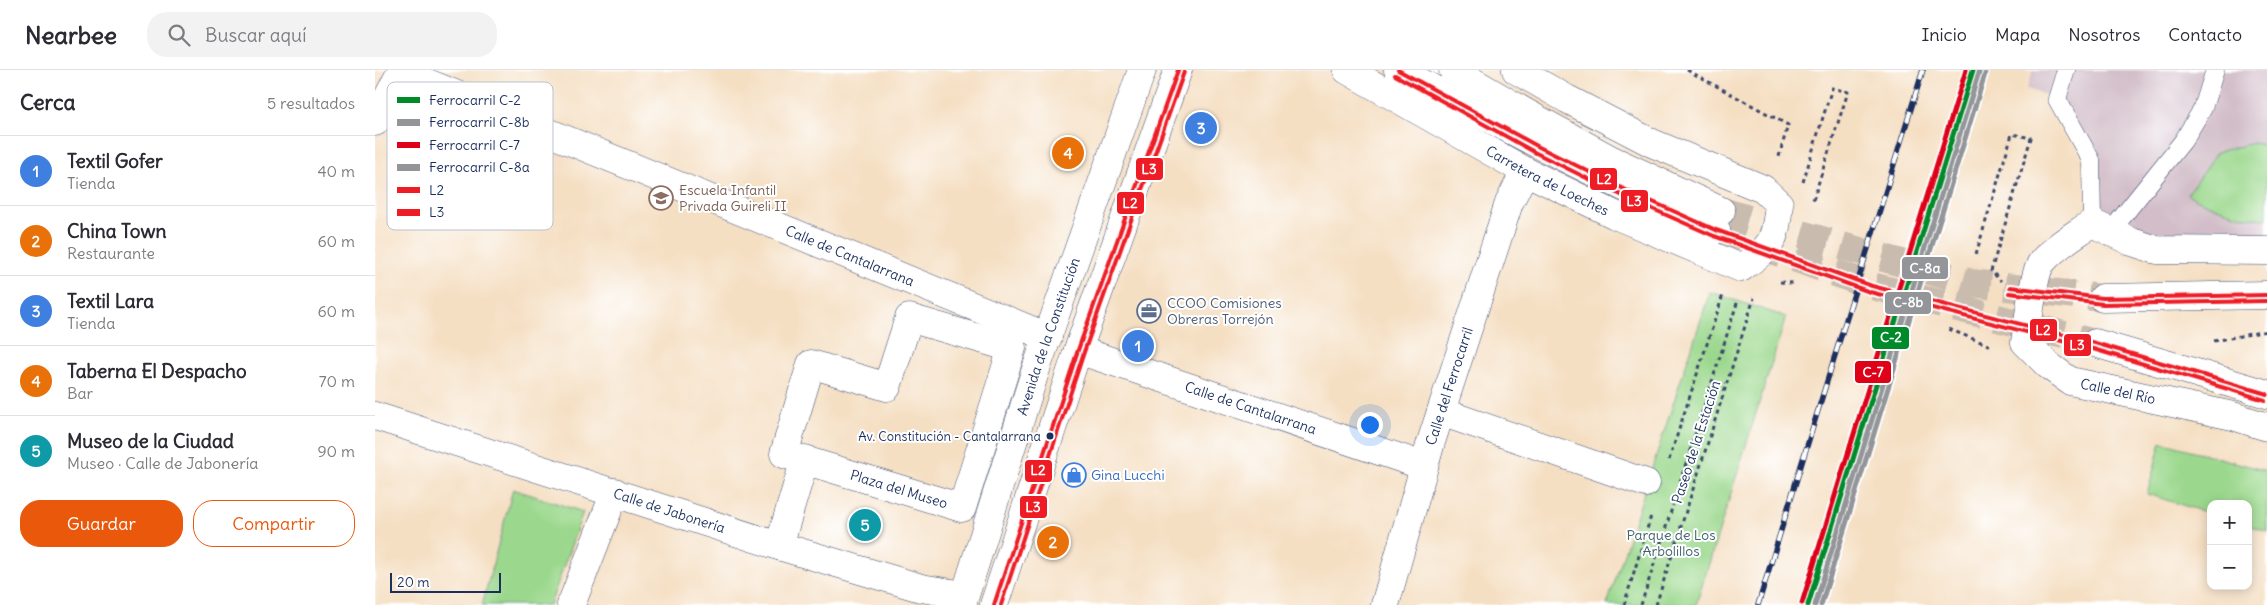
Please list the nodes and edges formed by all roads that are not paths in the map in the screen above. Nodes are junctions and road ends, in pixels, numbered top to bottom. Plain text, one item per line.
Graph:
1 (1142, 70) edge
2 (1179, 70) edge
3 (1347, 70) edge
4 (1398, 70) edge
5 (1453, 70) edge
6 (1516, 70) edge
7 (2065, 70) edge
8 (2215, 70) edge
9 (401, 71) edge
10 (428, 82) edge
11 (387, 98) edge
12 (375, 122) edge
13 (553, 133) edge
14 (1525, 172) junction
15 (2101, 227) junction
16 (2267, 251) edge
17 (2267, 296) edge
18 (2103, 298) tunnel mouth
19 (1048, 337) junction
20 (2095, 344) tunnel mouth
21 (1078, 350) junction
22 (2267, 394) edge
23 (1441, 412) junction
24 (375, 416) edge
25 (2267, 427) edge
26 (805, 460) junction
27 (1424, 466) junction
28 (1646, 483) dead end
29 (615, 492) junction
30 (779, 546) junction
31 (963, 600) edge
32 (571, 605) edge
33 (994, 605) edge
34 (1385, 605) edge

1 - 19 street, Avenida de la Constitución
2 - 21 street
3 - 14 street, Carretera de Loeches
4 - 5 street, Carretera de Loeches
6 - 14 street, Carretera de Loeches
7 - 15 lane
8 - 15 lane
9 - 10 street, Calle de Cantalarrana
11 - 12 street
13 - 19 street, Calle de Cantalarrana
14 - 23 street, Calle del Ferrocarril
15 - 16 street
15 - 25 street, Calle del Río
17 - 18 street
19 - 31 street, Avenida de la Constitución
20 - 22 street
21 - 27 street, Calle de Cantalarrana
21 - 33 street
23 - 27 street, Calle del Ferrocarril
23 - 28 street
24 - 29 street, Calle de Jabonería
26 - 26 street, Plaza del Museo
26 - 30 street
27 - 34 street, Calle del Ferrocarril
29 - 30 street, Calle de Jabonería
29 - 32 street
30 - 31 street, Calle de Jabonería

